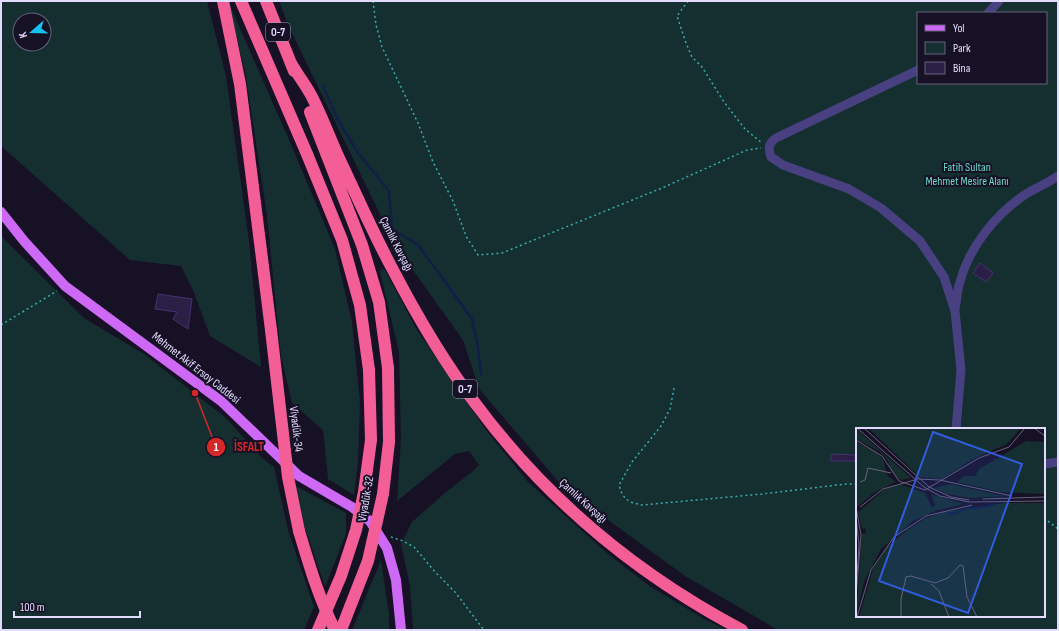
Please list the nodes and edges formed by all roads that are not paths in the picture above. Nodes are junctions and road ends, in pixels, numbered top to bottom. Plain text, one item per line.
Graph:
1 (223, 1) edge
2 (241, 1) edge
3 (266, 1) edge
4 (999, 1) edge
5 (989, 12) edge
6 (291, 63) junction
7 (917, 70) edge
8 (1058, 176) edge
9 (1, 212) edge
10 (955, 312) junction
11 (956, 428) edge
12 (1058, 462) edge
13 (1045, 464) edge
14 (318, 630) edge
15 (335, 630) edge
16 (341, 630) edge
17 (401, 630) edge
18 (742, 630) edge

1 - 15 highway, Viyadük-34, bridge
2 - 14 highway, Viyadük-32 / O-7, bridge
3 - 6 highway, O-7
4 - 5 lane
6 - 16 highway, Viyadük-32 / O-7, bridge
6 - 18 highway, Çamlık Kavşağı / O-7
7 - 10 lane
8 - 10 lane
9 - 17 main road, Mehmet Akif Ersoy Caddesi
10 - 11 lane
12 - 13 lane

